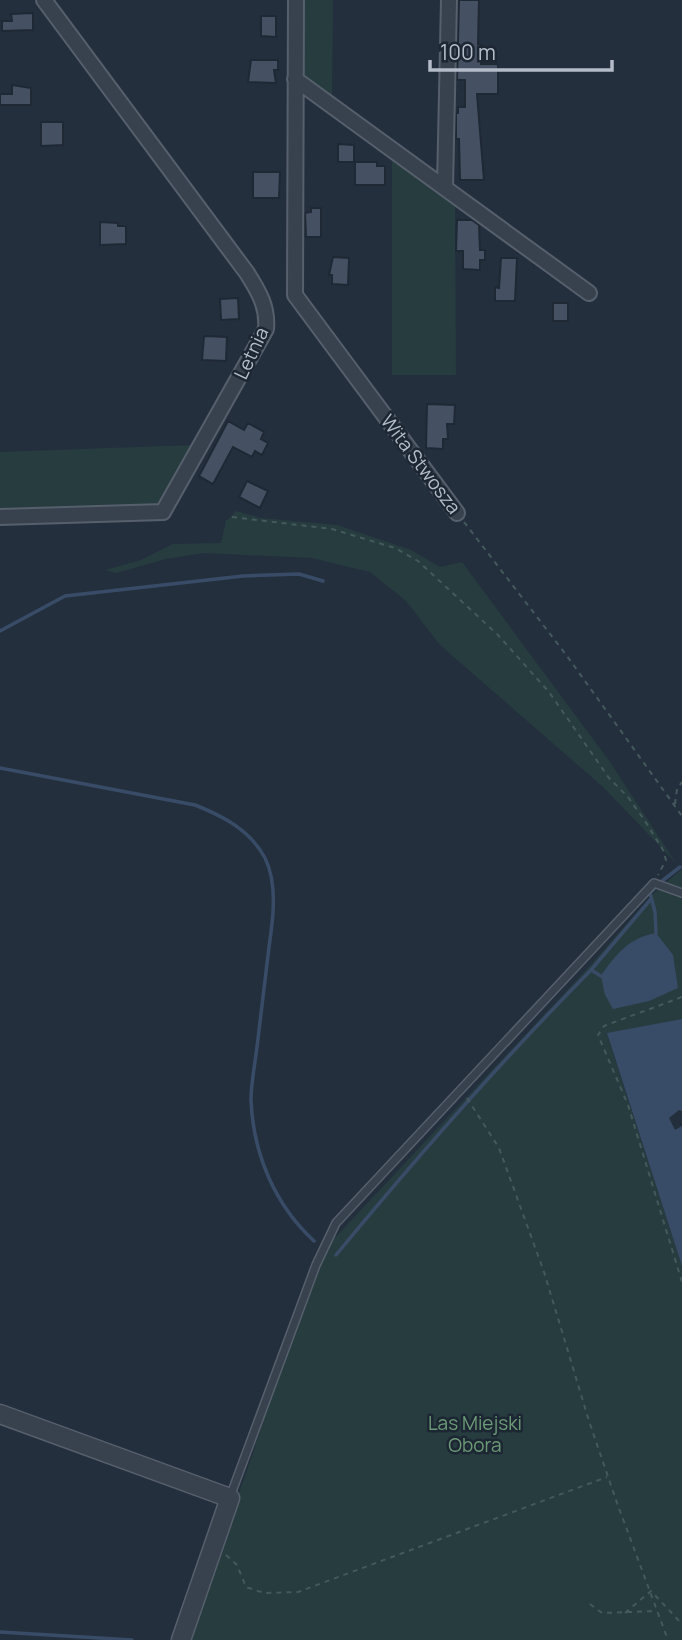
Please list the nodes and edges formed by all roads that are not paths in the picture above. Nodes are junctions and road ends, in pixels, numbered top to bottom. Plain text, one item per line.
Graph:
1 (44, 0) edge
2 (296, 0) edge
3 (449, 0) edge
4 (295, 79) junction
5 (445, 187) junction
6 (589, 293) dead end
7 (457, 513) road end
8 (0, 517) edge
9 (682, 893) edge
10 (0, 1414) edge
11 (230, 1498) junction
12 (181, 1640) edge

1 - 8 street, Letnia
2 - 4 street, Wita Stwosza
3 - 5 street
4 - 5 street
4 - 7 street, Wita Stwosza
5 - 6 street
9 - 11 lane
10 - 11 street
11 - 12 street

